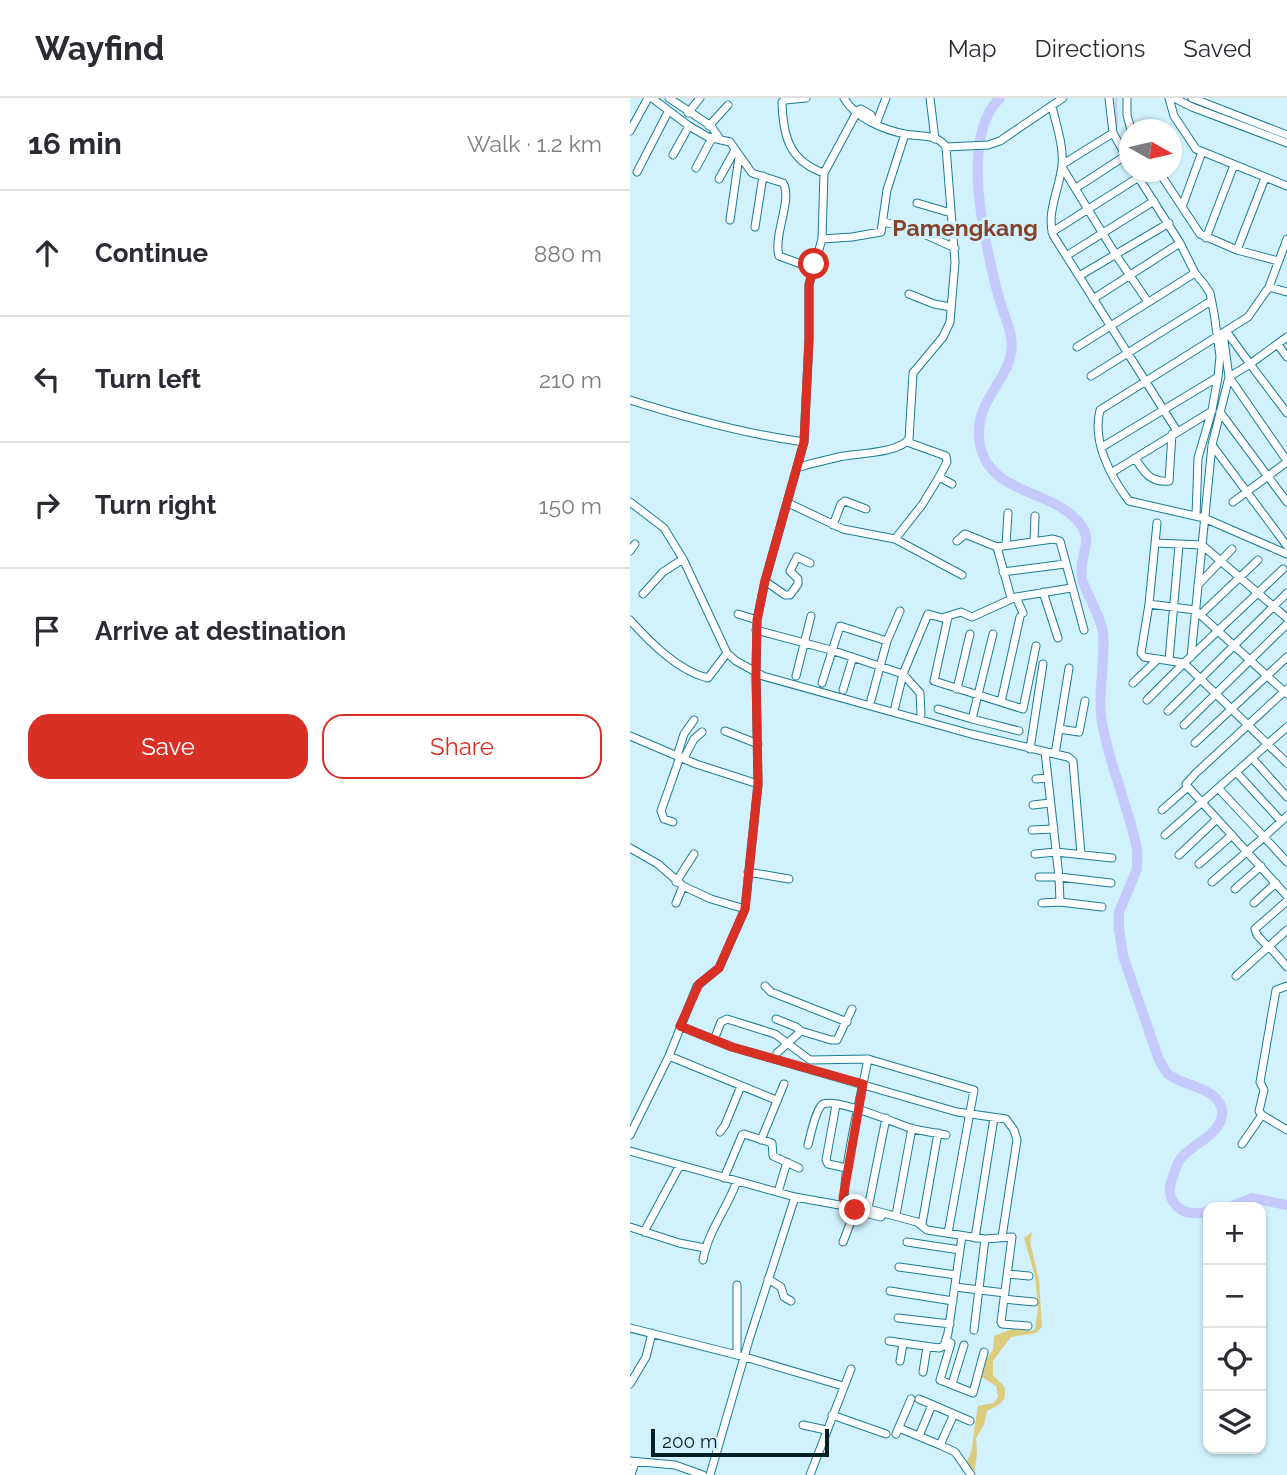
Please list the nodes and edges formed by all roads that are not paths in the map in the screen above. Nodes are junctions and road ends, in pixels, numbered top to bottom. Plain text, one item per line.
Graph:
1 (650, 98) edge
2 (669, 98) edge
3 (700, 98) edge
4 (806, 98) edge
5 (844, 98) edge
6 (886, 98) edge
7 (930, 98) edge
8 (1063, 98) edge
9 (1109, 98) edge
10 (1127, 98) edge
11 (1171, 98) edge
12 (1192, 98) edge
13 (785, 99) edge
14 (728, 105) dead end
15 (1052, 106) junction
16 (668, 111) junction
17 (688, 113) junction
18 (856, 113) junction
19 (1128, 119) edge
20 (874, 123) junction
21 (709, 125) junction
22 (689, 126) junction
23 (630, 131) edge
24 (1113, 133) junction
25 (905, 134) junction
26 (1287, 135) edge
27 (716, 139) junction
28 (935, 139) junction
29 (1287, 143) edge
30 (1119, 145) edge
31 (946, 147) junction
32 (1202, 152) junction
33 (737, 153) junction
34 (673, 155) dead end
35 (1119, 164) edge
36 (1062, 165) junction
37 (1234, 165) junction
38 (696, 168) dead end
39 (637, 172) dead end
40 (824, 173) junction
41 (763, 176) junction
42 (1265, 178) junction
43 (719, 179) dead end
44 (1126, 182) edge
45 (1142, 182) edge
46 (1166, 182) edge
47 (1287, 186) edge
48 (1076, 188) junction
49 (1154, 201) junction
50 (917, 203) dead end
51 (1182, 207) junction
52 (1088, 209) junction
53 (951, 213) junction
54 (730, 220) dead end
55 (884, 222) junction
56 (1169, 223) junction
57 (755, 227) dead end
58 (1052, 232) junction
59 (1103, 234) junction
60 (1206, 238) junction
61 (822, 239) junction
62 (1287, 239) edge
63 (1180, 243) junction
64 (955, 248) junction
65 (1237, 250) junction
66 (1116, 255) junction
67 (1066, 256) junction
68 (1278, 261) junction
69 (814, 264) junction
70 (1195, 273) junction
71 (1079, 276) junction
72 (1131, 276) junction
73 (1269, 287) junction
74 (1287, 292) edge
75 (909, 294) dead end
76 (1093, 299) junction
77 (1211, 300) junction
78 (1147, 302) junction
79 (951, 307) junction
80 (1110, 325) junction
81 (1222, 334) junction
82 (1287, 337) edge
83 (1278, 345) junction
84 (1077, 347) dead end
85 (1128, 353) junction
86 (1287, 358) edge
87 (1250, 364) junction
88 (1091, 376) dead end
89 (1218, 377) junction
90 (1229, 377) junction
91 (1146, 380) junction
92 (630, 400) edge
93 (1163, 408) junction
94 (1216, 411) junction
95 (1287, 413) edge
96 (1175, 433) junction
97 (804, 442) junction
98 (907, 442) junction
99 (1212, 445) junction
100 (1102, 447) junction
101 (1135, 458) junction
102 (1287, 462) edge
103 (799, 467) junction
104 (1111, 473) junction
105 (1267, 475) junction
106 (939, 477) junction
107 (952, 484) dead end
108 (1246, 491) junction
109 (630, 502) edge
110 (1233, 502) dead end
111 (1287, 502) edge
112 (788, 503) junction
113 (866, 509) dead end
114 (1008, 513) dead end
115 (1035, 516) dead end
116 (1200, 517) junction
117 (1157, 523) dead end
118 (832, 525) junction
119 (895, 539) junction
120 (957, 541) dead end
121 (1034, 541) junction
122 (1155, 543) junction
123 (1006, 545) junction
124 (1179, 545) junction
125 (1202, 545) junction
126 (1287, 546) edge
127 (996, 547) junction
128 (1233, 549) dead end
129 (1287, 554) edge
130 (683, 559) junction
131 (1258, 560) dead end
132 (810, 562) dead end
133 (1222, 562) junction
134 (1065, 564) junction
135 (1283, 569) dead end
136 (1003, 572) junction
137 (962, 575) dead end
138 (1240, 577) junction
139 (765, 581) junction
140 (1197, 586) junction
141 (1071, 588) junction
142 (1043, 592) junction
143 (1257, 592) junction
144 (1287, 593) edge
145 (643, 594) dead end
146 (1013, 597) junction
147 (1149, 604) junction
148 (1274, 606) junction
149 (1174, 607) junction
150 (900, 611) dead end
151 (1197, 612) junction
152 (738, 614) dead end
153 (811, 615) dead end
154 (948, 617) junction
155 (1287, 618) edge
156 (630, 620) edge
157 (757, 620) junction
158 (1287, 624) edge
159 (756, 630) junction
160 (1084, 630) dead end
161 (1218, 630) junction
162 (970, 634) dead end
163 (993, 634) dead end
164 (1058, 638) dead end
165 (887, 641) junction
166 (803, 644) junction
167 (1235, 645) junction
168 (1036, 646) dead end
169 (831, 650) junction
170 (727, 653) junction
171 (853, 657) junction
172 (1191, 657) junction
173 (1287, 657) edge
174 (1158, 659) junction
175 (1169, 660) junction
176 (1251, 660) junction
177 (1184, 663) junction
178 (1043, 664) dead end
179 (880, 665) junction
180 (1069, 668) dead end
181 (756, 673) junction
182 (903, 674) junction
183 (796, 676) dead end
184 (1267, 676) junction
185 (1199, 680) junction
186 (822, 683) dead end
187 (1133, 683) dead end
188 (957, 689) junction
189 (843, 690) dead end
190 (1286, 692) edge
191 (1216, 694) junction
192 (978, 696) junction
193 (871, 700) dead end
194 (1147, 700) dead end
195 (1085, 701) dead end
196 (1001, 702) junction
197 (894, 707) dead end
198 (937, 709) dead end
199 (1233, 710) junction
200 (1168, 711) dead end
201 (921, 714) dead end
202 (972, 719) junction
203 (694, 720) dead end
204 (1184, 725) dead end
205 (1250, 725) junction
206 (1287, 728) edge
207 (1059, 729) junction
208 (702, 732) dead end
209 (724, 732) dead end
210 (1019, 732) dead end
211 (630, 736) edge
212 (1195, 743) dead end
213 (758, 744) junction
214 (1269, 744) junction
215 (1030, 749) junction
216 (1045, 752) junction
217 (1055, 754) junction
218 (680, 757) junction
219 (1253, 759) junction
220 (1287, 763) edge
221 (1237, 773) junction
222 (1048, 778) junction
223 (1036, 779) dead end
224 (758, 784) junction
225 (1188, 787) junction
226 (1219, 789) junction
227 (1287, 797) edge
228 (1050, 803) junction
229 (1204, 803) junction
230 (1033, 805) dead end
231 (1162, 810) dead end
232 (1284, 819) edge
233 (1217, 820) junction
234 (673, 822) dead end
235 (1054, 829) junction
236 (1032, 830) dead end
237 (1165, 835) dead end
238 (1231, 835) junction
239 (1264, 836) junction
240 (1287, 845) edge
241 (630, 848) edge
242 (1248, 851) junction
243 (1056, 852) junction
244 (1080, 853) junction
245 (1279, 853) junction
246 (694, 854) dead end
247 (1035, 854) dead end
248 (1178, 855) dead end
249 (1112, 858) dead end
250 (1287, 862) edge
251 (1199, 864) dead end
252 (1261, 866) junction
253 (748, 872) junction
254 (1039, 877) dead end
255 (1059, 877) junction
256 (789, 879) dead end
257 (1212, 882) dead end
258 (1111, 883) dead end
259 (1276, 883) junction
260 (680, 884) junction
261 (1235, 889) dead end
262 (1287, 898) edge
263 (1060, 901) junction
264 (676, 903) dead end
265 (1042, 903) dead end
266 (1254, 904) dead end
267 (1102, 907) dead end
268 (745, 909) junction
269 (1287, 930) edge
270 (1268, 946) junction
271 (1285, 962) edge
272 (1236, 976) dead end
273 (765, 986) dead end
274 (1287, 986) edge
275 (852, 1009) dead end
276 (776, 1019) dead end
277 (847, 1021) junction
278 (680, 1026) junction
279 (801, 1031) junction
280 (714, 1040) junction
281 (784, 1040) junction
282 (669, 1056) junction
283 (777, 1056) junction
284 (867, 1059) junction
285 (810, 1065) junction
286 (784, 1084) dead end
287 (863, 1084) junction
288 (741, 1086) junction
289 (776, 1100) junction
290 (836, 1105) junction
291 (858, 1109) junction
292 (969, 1115) junction
293 (1262, 1115) junction
294 (886, 1118) junction
295 (994, 1118) junction
296 (912, 1128) junction
297 (1287, 1130) edge
298 (720, 1132) dead end
299 (630, 1135) edge
300 (761, 1140) junction
301 (954, 1142) dead end
302 (964, 1143) junction
303 (1242, 1144) dead end
304 (808, 1145) dead end
305 (630, 1151) edge
306 (787, 1162) junction
307 (680, 1165) junction
308 (799, 1168) dead end
309 (847, 1168) junction
310 (724, 1178) junction
311 (737, 1181) junction
312 (778, 1192) junction
313 (794, 1197) junction
314 (845, 1205) junction
315 (856, 1208) junction
316 (868, 1208) junction
317 (896, 1215) junction
318 (920, 1224) junction
319 (630, 1227) edge
320 (643, 1232) junction
321 (948, 1233) junction
322 (961, 1236) junction
323 (1002, 1237) junction
324 (835, 1238) dead end
325 (975, 1238) junction
326 (985, 1239) junction
327 (907, 1242) dead end
328 (705, 1248) junction
329 (960, 1250) junction
330 (703, 1260) dead end
331 (899, 1267) dead end
332 (1008, 1274) junction
333 (956, 1275) junction
334 (1029, 1276) dead end
335 (768, 1279) junction
336 (737, 1285) dead end
337 (955, 1287) junction
338 (980, 1290) junction
339 (890, 1291) dead end
340 (1004, 1296) junction
341 (790, 1301) dead end
342 (953, 1301) junction
343 (1034, 1303) dead end
344 (898, 1318) dead end
345 (950, 1324) junction
346 (1028, 1326) dead end
347 (630, 1328) edge
348 (974, 1330) dead end
349 (652, 1333) junction
350 (946, 1340) junction
351 (889, 1341) dead end
352 (903, 1344) junction
353 (964, 1345) dead end
354 (926, 1347) junction
355 (984, 1352) dead end
356 (741, 1356) junction
357 (900, 1361) dead end
358 (851, 1369) dead end
359 (923, 1372) dead end
360 (630, 1384) edge
361 (952, 1384) junction
362 (843, 1386) junction
363 (932, 1405) junction
364 (954, 1414) junction
365 (832, 1415) junction
366 (970, 1421) dead end
367 (803, 1425) dead end
368 (826, 1430) junction
369 (886, 1433) dead end
370 (919, 1436) junction
371 (940, 1445) junction
372 (632, 1461) edge
373 (631, 1475) edge
374 (703, 1475) edge
375 (710, 1475) edge
376 (810, 1475) edge
377 (971, 1475) edge

1 - 16 street
1 - 23 street
2 - 17 street
3 - 17 street
4 - 13 street
5 - 18 street
6 - 20 street
7 - 28 street
8 - 15 street
9 - 24 street
10 - 19 street
11 - 29 street
11 - 32 street
12 - 26 street
13 - 40 street
14 - 21 street
15 - 31 street
15 - 36 street
16 - 22 street
16 - 39 street
17 - 21 street
18 - 20 street
18 - 40 street
20 - 25 street
21 - 27 street
22 - 27 street
22 - 34 street
24 - 30 street
24 - 36 street
25 - 28 street
25 - 55 street
27 - 33 street
27 - 38 street
28 - 31 street
31 - 53 street
32 - 37 street
32 - 51 street
33 - 41 street
33 - 43 street
33 - 54 street
35 - 48 street
36 - 48 street
36 - 58 street
37 - 42 street
37 - 60 street
40 - 61 street
41 - 57 street
41 - 69 street
42 - 47 street
42 - 65 street
44 - 52 street
45 - 49 street
46 - 51 street
48 - 52 street
49 - 56 street
49 - 59 street
50 - 53 street
51 - 60 street
52 - 58 street
52 - 59 street
53 - 64 street
55 - 61 street
55 - 64 street
56 - 63 street
56 - 66 street
58 - 67 street
59 - 66 street
59 - 67 street
60 - 65 street
61 - 69 street
62 - 68 street
63 - 70 street
63 - 72 street
64 - 79 street
65 - 68 street
66 - 71 street
66 - 72 street
67 - 71 street
68 - 73 street
69 - 97 street
70 - 77 street
70 - 78 street
71 - 76 street
72 - 76 street
72 - 78 street
73 - 74 street
73 - 81 street
75 - 79 street
76 - 80 street
77 - 81 street
77 - 85 street
78 - 80 street
79 - 98 street
80 - 84 street
80 - 85 street
81 - 87 street
81 - 89 street
81 - 90 street
81 - 91 street
82 - 83 street
83 - 86 street
83 - 87 street
85 - 88 street
85 - 91 street
87 - 90 street
87 - 95 street
89 - 93 street
89 - 94 street
90 - 94 street
90 - 102 street
91 - 93 street
91 - 100 street
92 - 97 street
93 - 96 street
93 - 100 street
94 - 96 street
94 - 99 street
94 - 105 street
94 - 116 street
96 - 101 street
96 - 101 street
97 - 103 street
98 - 103 street
98 - 106 street
99 - 108 street
99 - 116 street
100 - 104 street
101 - 104 street
102 - 105 street
103 - 112 street
104 - 116 street
105 - 108 street
105 - 111 street
106 - 107 street
106 - 119 street
108 - 110 street
108 - 126 street
109 - 130 street
112 - 118 street
112 - 139 street
113 - 118 street
114 - 123 street
115 - 121 street
116 - 125 street
116 - 129 street
117 - 122 street
118 - 119 street
119 - 137 street
120 - 127 street
121 - 123 street
121 - 134 street
122 - 124 street
122 - 147 street
123 - 127 street
124 - 125 street
124 - 149 street
125 - 133 street
125 - 140 street
127 - 136 street
128 - 133 street
130 - 145 street
130 - 170 street
131 - 138 street
132 - 139 street
133 - 138 street
133 - 140 street
134 - 136 street
134 - 141 street
135 - 143 street
136 - 146 street
138 - 143 street
138 - 151 street
139 - 157 street
140 - 151 street
141 - 142 street
141 - 160 street
142 - 146 street
142 - 164 street
143 - 148 street
143 - 161 street
144 - 148 street
146 - 154 street
146 - 196 street
147 - 149 street
147 - 174 street
148 - 155 street
148 - 167 street
149 - 151 street
149 - 175 street
150 - 165 street
151 - 161 street
151 - 172 street
152 - 157 street
153 - 166 street
154 - 182 street
154 - 188 street
156 - 170 street
157 - 159 street
158 - 176 street
159 - 166 street
159 - 181 street
161 - 167 street
161 - 172 street
162 - 188 street
163 - 192 street
165 - 169 street
165 - 179 street
166 - 169 street
166 - 183 street
167 - 176 street
167 - 185 street
168 - 196 street
169 - 171 street
169 - 186 street
170 - 181 street
171 - 179 street
171 - 189 street
172 - 177 street
173 - 184 street
174 - 175 street
174 - 187 street
175 - 177 street
176 - 184 street
176 - 191 street
177 - 185 street
177 - 194 street
178 - 215 street
179 - 182 street
179 - 193 street
180 - 207 street
181 - 213 street
181 - 215 street
182 - 197 street
182 - 201 street
184 - 190 street
184 - 199 street
185 - 191 street
185 - 200 street
188 - 192 street
190 - 205 street
191 - 199 street
191 - 204 street
192 - 196 street
192 - 202 street
195 - 207 street
198 - 202 street
199 - 205 street
199 - 212 street
202 - 210 street
203 - 218 street
205 - 214 street
205 - 225 street
206 - 214 street
207 - 217 street
208 - 218 street
209 - 213 street
211 - 218 street
213 - 224 street
214 - 219 street
214 - 220 street
215 - 216 street
216 - 217 street
216 - 222 street
217 - 244 street
218 - 224 street
218 - 234 street
219 - 221 street
219 - 227 street
221 - 226 street
221 - 232 street
222 - 223 street
222 - 228 street
224 - 253 street
225 - 229 street
225 - 231 street
226 - 229 street
226 - 239 street
228 - 230 street
228 - 235 street
229 - 233 street
229 - 237 street
232 - 239 street
233 - 238 street
233 - 248 street
235 - 236 street
235 - 243 street
238 - 242 street
238 - 251 street
239 - 242 street
239 - 245 street
240 - 245 street
241 - 260 street
242 - 252 street
242 - 257 street
243 - 244 street
243 - 247 street
243 - 255 street
244 - 249 street
245 - 250 street
246 - 260 street
252 - 259 street
252 - 261 street
253 - 256 street
253 - 268 street
254 - 255 street
255 - 258 street
255 - 263 street
259 - 262 street
259 - 266 street
260 - 264 street
260 - 268 street
262 - 270 street
263 - 265 street
263 - 267 street
268 - 278 street
269 - 270 street
270 - 271 street
270 - 272 street
273 - 277 street
274 - 293 street
275 - 277 street
276 - 279 street
277 - 279 street
278 - 280 street
278 - 282 street
279 - 281 street
280 - 281 street
280 - 283 street
281 - 283 street
281 - 285 street
282 - 288 street
282 - 299 street
283 - 285 street
284 - 285 street
284 - 287 street
284 - 292 street
285 - 287 street
286 - 289 street
287 - 291 street
287 - 292 street
288 - 289 street
288 - 298 street
289 - 300 street
290 - 291 street
290 - 304 street
290 - 309 street
291 - 294 street
291 - 309 street
292 - 295 street
292 - 302 street
293 - 297 street
293 - 303 street
294 - 296 street
294 - 316 street
295 - 323 street
295 - 325 street
296 - 317 street
296 - 318 street
300 - 306 street
300 - 310 street
301 - 302 street
302 - 321 street
305 - 307 street
306 - 308 street
306 - 312 street
307 - 310 street
307 - 320 street
309 - 314 street
310 - 311 street
311 - 312 street
311 - 328 street
312 - 313 street
313 - 314 street
313 - 335 street
314 - 315 street
315 - 316 street
315 - 318 street
315 - 324 street
316 - 317 street
317 - 318 street
318 - 321 street
319 - 320 street
320 - 328 street
321 - 322 street
322 - 325 street
322 - 329 street
323 - 326 street
323 - 332 street
325 - 326 street
326 - 338 street
327 - 329 street
328 - 330 street
329 - 333 street
331 - 333 street
332 - 334 street
332 - 340 street
333 - 337 street
335 - 341 street
335 - 356 street
336 - 356 street
337 - 338 street
337 - 342 street
338 - 340 street
338 - 348 street
339 - 342 street
340 - 343 street
340 - 346 street
342 - 345 street
344 - 345 street
345 - 350 street
347 - 349 street
349 - 356 street
349 - 360 street
350 - 354 street
350 - 361 street
351 - 352 street
352 - 354 street
352 - 357 street
353 - 361 street
354 - 359 street
355 - 361 street
356 - 362 street
356 - 375 street
358 - 362 street
362 - 365 street
363 - 364 street
363 - 370 street
363 - 370 street
364 - 366 street
364 - 371 street
365 - 368 street
365 - 369 street
367 - 368 street
368 - 376 street
370 - 371 street
371 - 377 street
372 - 373 street
372 - 374 street

